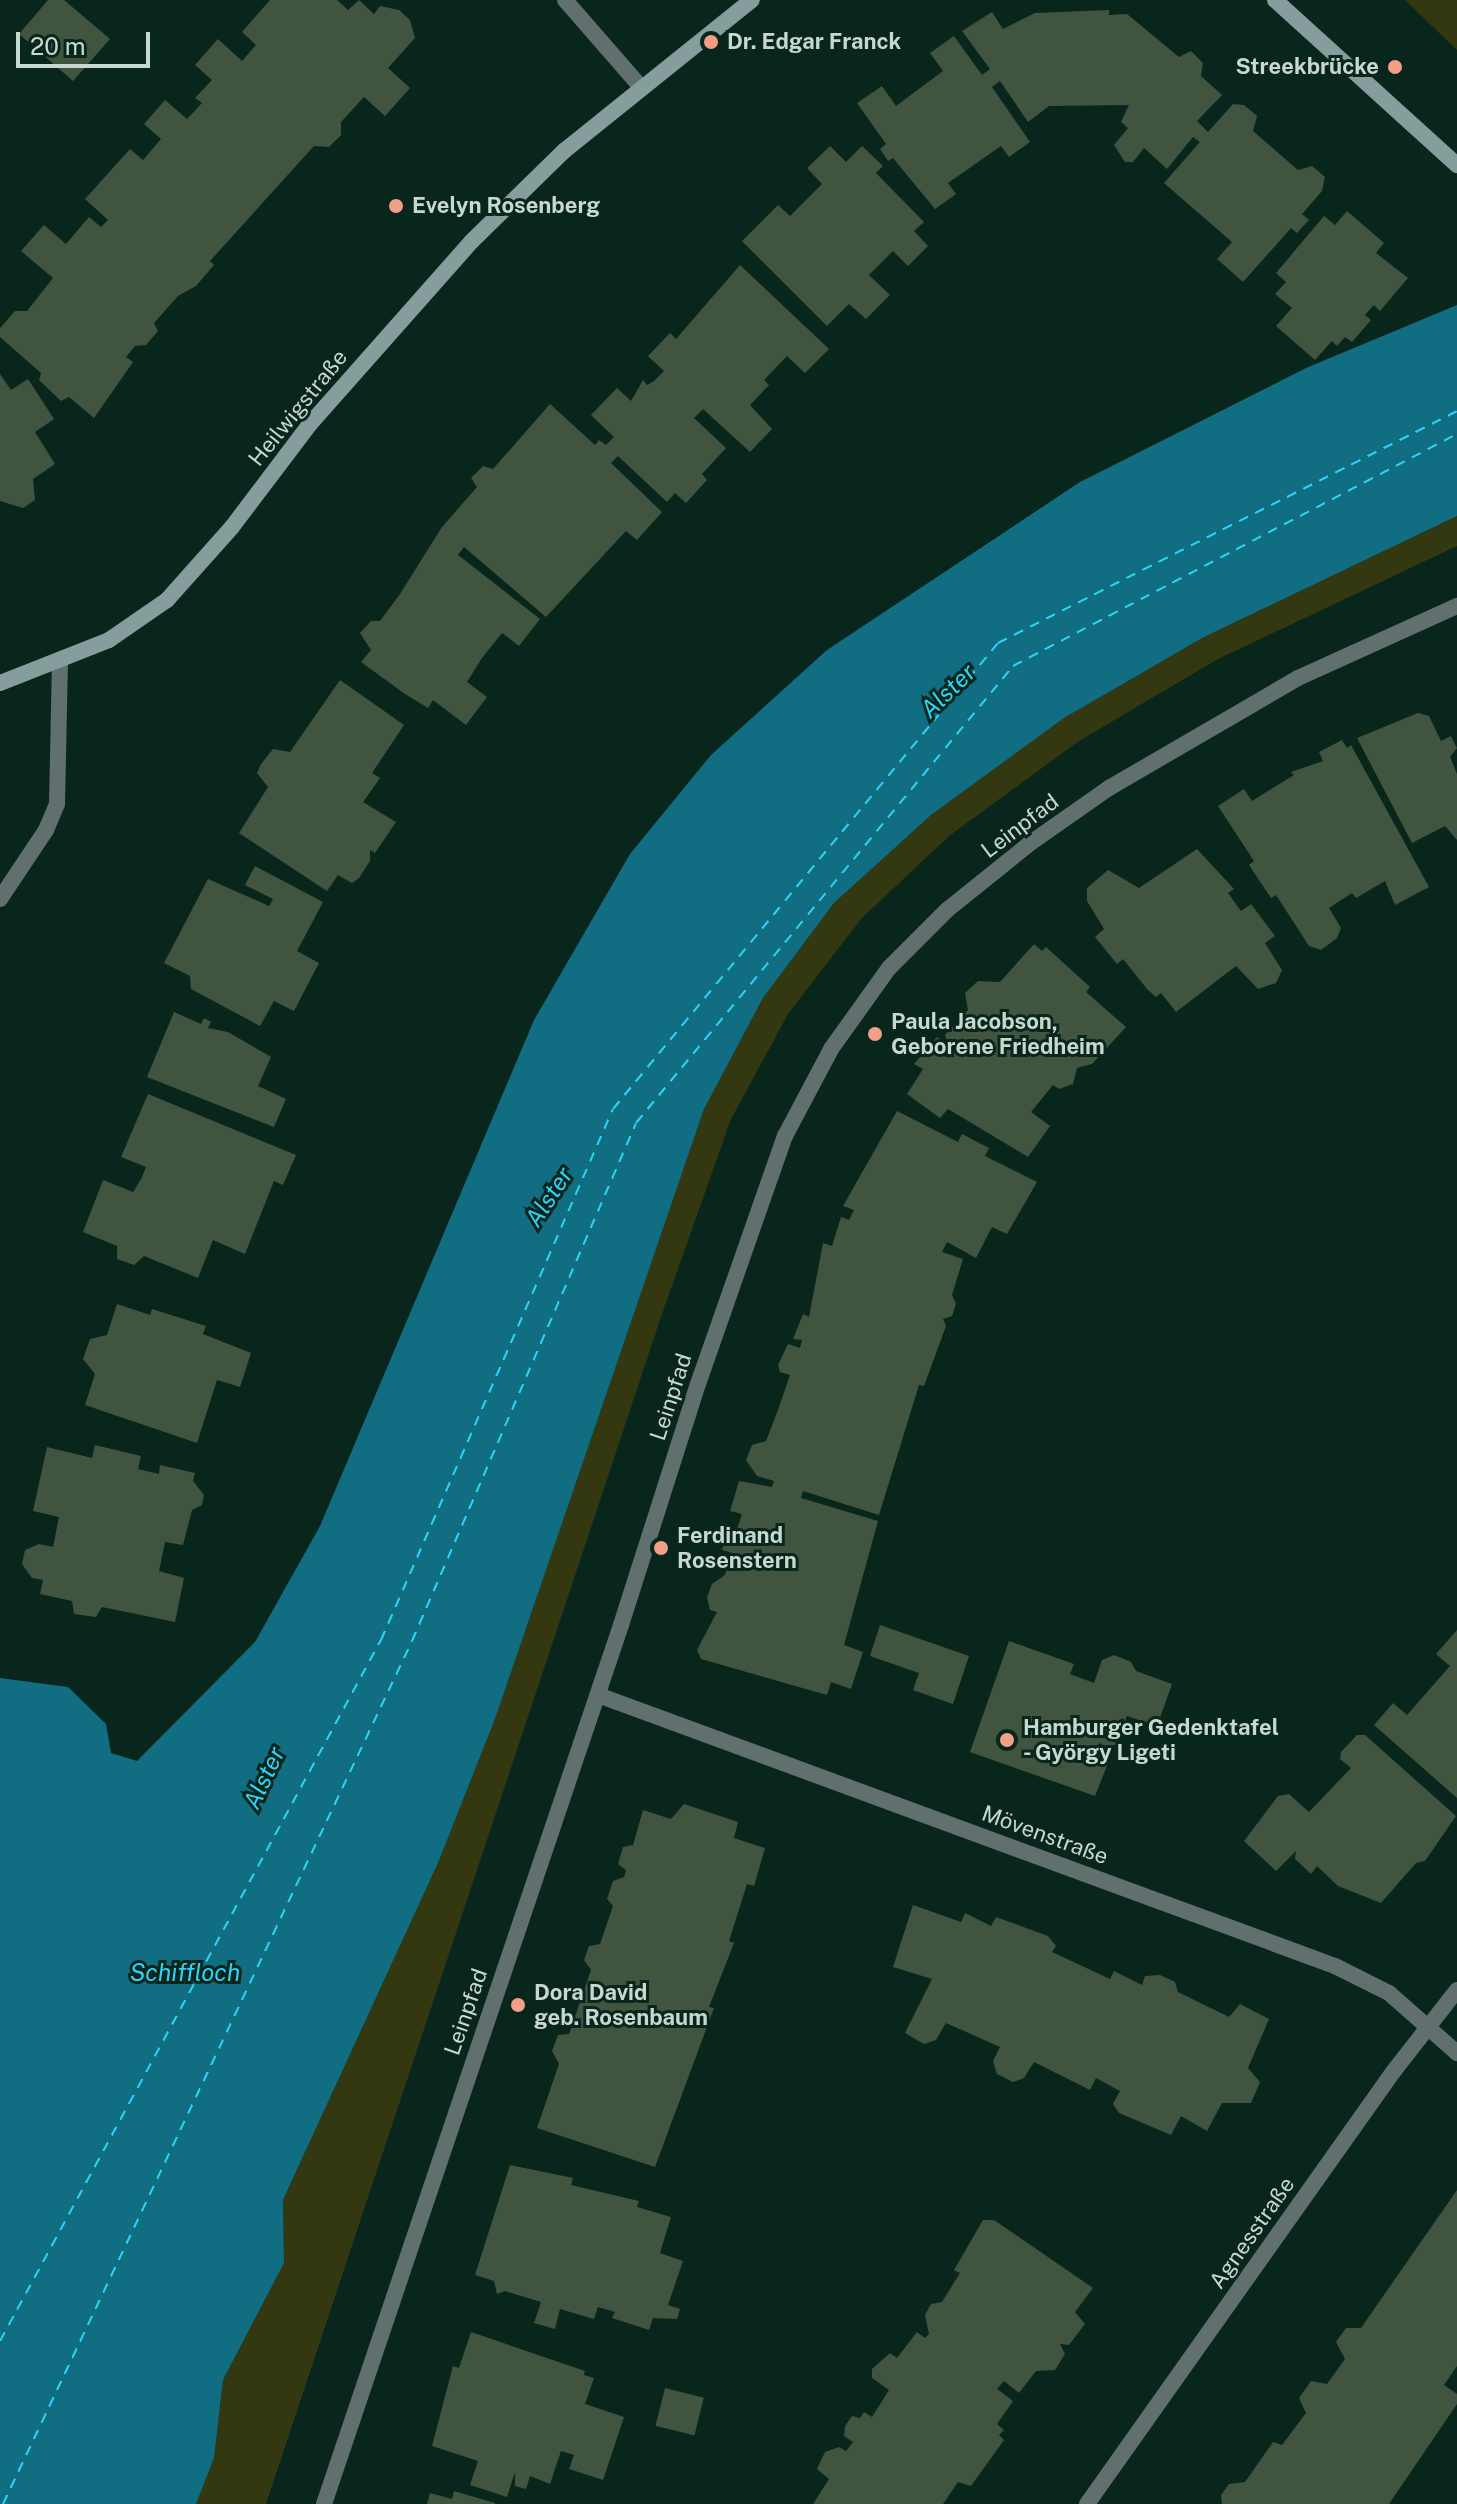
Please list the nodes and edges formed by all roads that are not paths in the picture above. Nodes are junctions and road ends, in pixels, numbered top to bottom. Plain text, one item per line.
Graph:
1 (565, 0) edge
2 (752, 0) edge
3 (1275, 0) edge
4 (641, 87) junction
5 (1457, 165) edge
6 (1457, 606) edge
7 (60, 663) junction
8 (0, 683) edge
9 (0, 899) edge
10 (598, 1695) junction
11 (1457, 1990) edge
12 (1428, 2025) junction
13 (1457, 2053) edge
14 (324, 2504) edge
15 (1087, 2504) edge

1 - 4 street
2 - 4 street, Heilwigstraße
3 - 5 street
4 - 7 street, Heilwigstraße
6 - 10 street, Leinpfad
7 - 8 street, Heilwigstraße
7 - 9 street
10 - 12 street, Mövenstraße
10 - 14 street, Leinpfad
11 - 12 street, Agnesstraße
12 - 13 street, Mövenstraße
12 - 15 street, Agnesstraße

